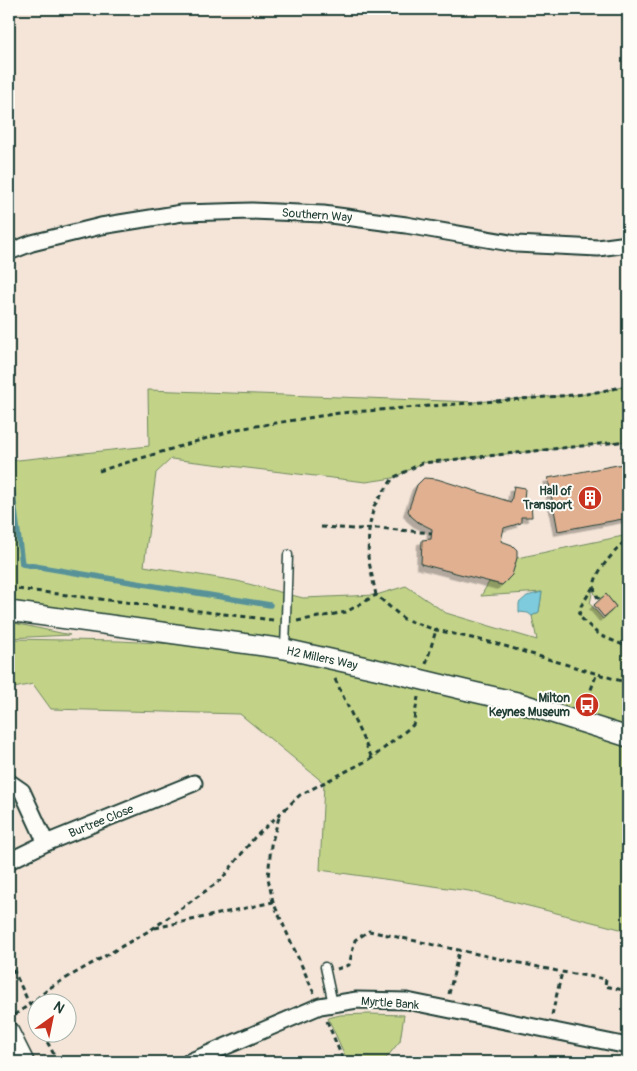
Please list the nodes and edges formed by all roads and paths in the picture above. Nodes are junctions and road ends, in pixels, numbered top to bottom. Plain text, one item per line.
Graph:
1 (628, 244) edge
2 (9, 252) edge
3 (628, 386) edge
4 (628, 441) edge
5 (99, 471) dead end
6 (321, 527) dead end
7 (368, 528) junction
8 (432, 533) dead end
9 (628, 537) edge
10 (288, 555) dead end
11 (593, 587) junction
12 (9, 588) edge
13 (376, 595) junction
14 (599, 599) dead end
15 (14, 613) edge
16 (286, 621) junction
17 (436, 630) junction
18 (628, 647) edge
19 (285, 649) junction
20 (325, 658) junction
21 (426, 668) dead end
22 (597, 673) junction
23 (628, 682) edge
24 (418, 696) dead end
25 (588, 698) dead end
26 (628, 737) edge
27 (372, 758) junction
28 (9, 782) edge
29 (194, 782) dead end
30 (280, 814) junction
31 (46, 843) junction
32 (9, 861) edge
33 (273, 902) junction
34 (152, 929) junction
35 (459, 951) junction
36 (9, 961) edge
37 (326, 970) joint
38 (562, 972) junction
39 (628, 991) edge
40 (42, 994) edge
41 (28, 1003) edge
42 (327, 1005) junction
43 (28, 1006) edge
44 (446, 1010) junction
45 (9, 1018) edge
46 (549, 1030) junction
47 (9, 1032) edge
48 (48, 1044) edge
49 (628, 1046) edge
50 (24, 1062) edge
51 (58, 1062) edge
52 (189, 1062) edge
53 (344, 1062) edge

1 - 2 street, Southern Way
3 - 5 path
4 - 7 path
6 - 7 path
7 - 8 path
7 - 13 path
9 - 11 path
10 - 16 lane
11 - 14 path
11 - 18 path
12 - 16 path
13 - 16 path
13 - 17 path
15 - 19 street, H2 Millers Way
16 - 19 lane
17 - 21 path
17 - 22 path
19 - 20 street, H2 Millers Way
20 - 26 street, H2 Millers Way, bridge
20 - 27 path
22 - 23 path
22 - 25 path
24 - 27 path
27 - 30 path
28 - 31 street
29 - 31 street, Burtree Close
30 - 33 path
30 - 34 path
31 - 32 street, Burtree Close
33 - 34 path
33 - 42 path
34 - 40 path
35 - 37 path
35 - 38 path
35 - 44 path
36 - 41 path
37 - 42 lane
38 - 39 path
38 - 46 path
42 - 44 street, Myrtle Bank
42 - 52 street, Myrtle Bank
42 - 53 path
43 - 45 path
44 - 46 street, Myrtle Bank
46 - 49 street, Myrtle Bank
47 - 50 street
48 - 51 path

